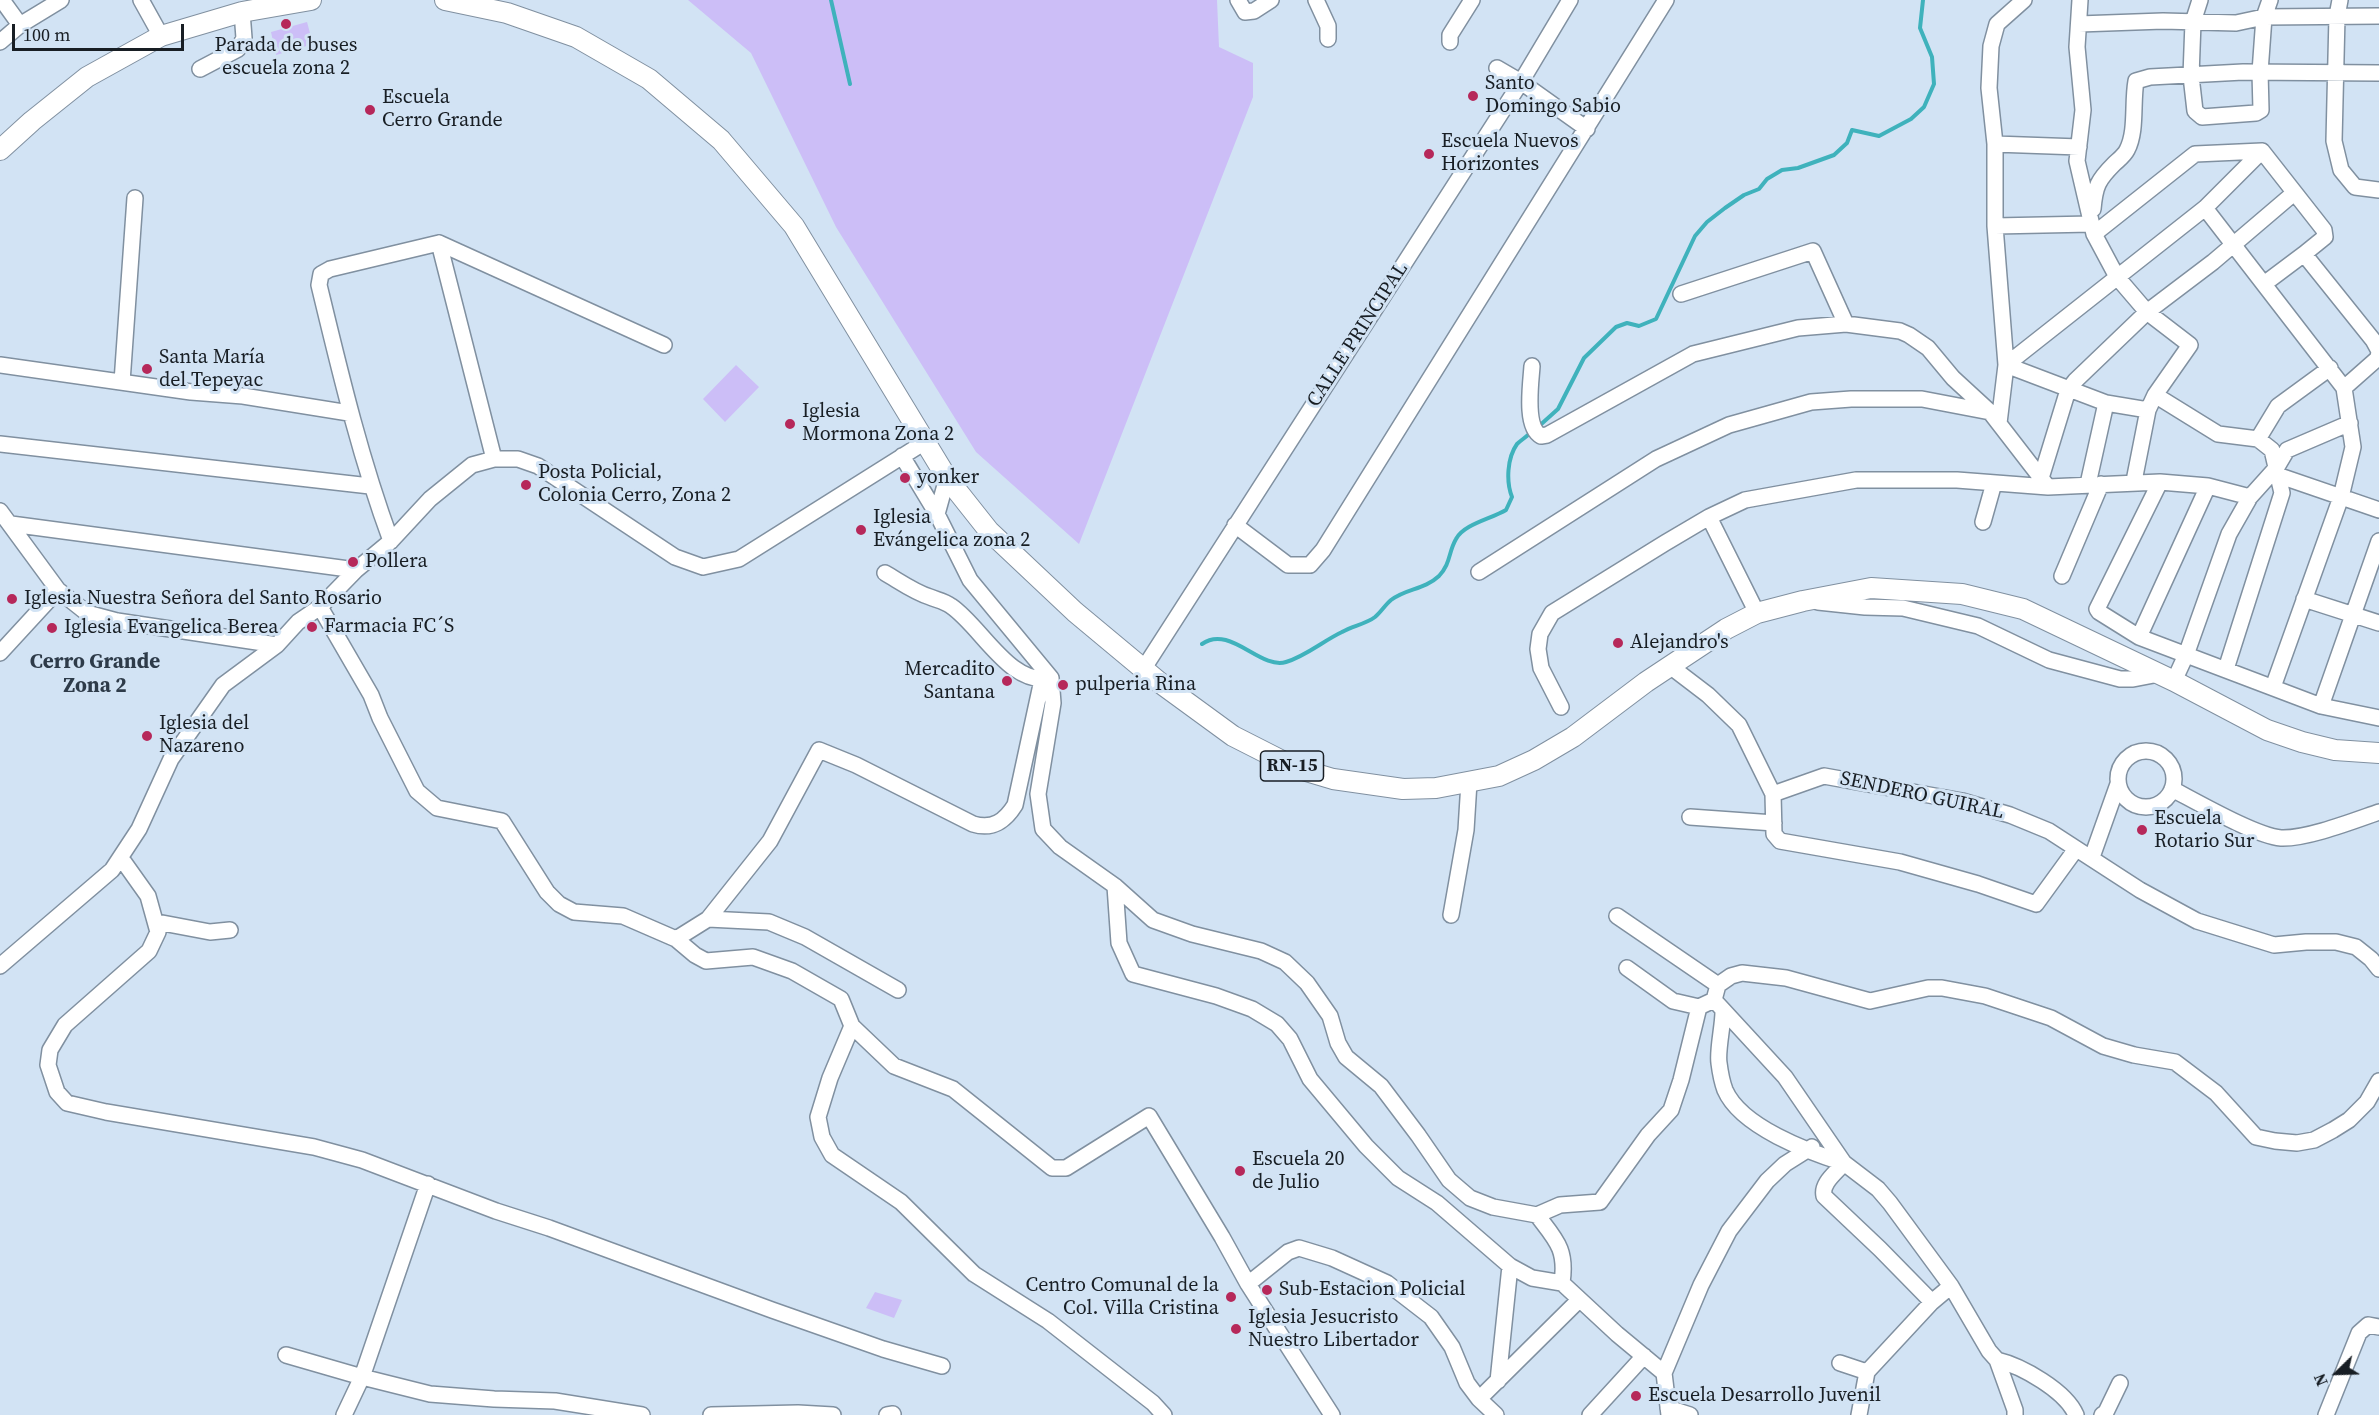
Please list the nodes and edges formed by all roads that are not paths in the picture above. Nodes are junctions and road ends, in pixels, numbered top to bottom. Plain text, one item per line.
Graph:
1 (2, 0) edge
2 (61, 0) edge
3 (141, 0) edge
4 (311, 0) edge
5 (446, 0) edge
6 (1238, 0) edge
7 (1271, 0) edge
8 (1316, 0) edge
9 (1472, 0) edge
10 (1570, 0) edge
11 (1666, 0) edge
12 (2024, 0) edge
13 (2080, 0) edge
14 (2200, 0) edge
15 (2270, 0) edge
16 (2340, 0) edge
17 (242, 12) junction
18 (2337, 16) junction
19 (2379, 16) edge
20 (2264, 17) junction
21 (2193, 22) junction
22 (2079, 24) junction
23 (20, 25) junction
24 (160, 36) junction
25 (1328, 39) dead end
26 (0, 42) edge
27 (1450, 42) dead end
28 (1497, 68) dead end
29 (200, 69) dead end
30 (2260, 72) junction
31 (2335, 72) junction
32 (2379, 73) edge
33 (2191, 76) junction
34 (1521, 82) junction
35 (1587, 129) junction
36 (1995, 144) junction
37 (2079, 147) junction
38 (0, 150) edge
39 (2262, 151) junction
40 (2379, 190) edge
41 (2294, 193) junction
42 (135, 198) dead end
43 (2205, 208) junction
44 (1995, 226) junction
45 (2093, 229) junction
46 (440, 243) junction
47 (2232, 246) junction
48 (2304, 254) junction
49 (2117, 277) junction
50 (2264, 284) junction
51 (1681, 294) dead end
52 (2147, 312) junction
53 (1846, 324) junction
54 (664, 345) dead end
55 (0, 364) edge
56 (2006, 364) junction
57 (1532, 366) dead end
58 (2330, 368) junction
59 (122, 382) junction
60 (2344, 388) junction
61 (2068, 390) junction
62 (2155, 395) junction
63 (2106, 403) junction
64 (2148, 410) junction
65 (349, 413) junction
66 (1995, 418) junction
67 (2350, 423) junction
68 (2258, 439) junction
69 (925, 442) junction
70 (0, 444) edge
71 (902, 456) junction
72 (494, 459) junction
73 (2278, 472) junction
74 (947, 478) junction
75 (2045, 482) junction
76 (2134, 482) junction
77 (2160, 482) junction
78 (1994, 483) junction
79 (2095, 484) junction
80 (370, 486) junction
81 (2208, 486) junction
82 (2341, 496) junction
83 (2250, 497) junction
84 (2379, 510) edge
85 (0, 511) edge
86 (937, 514) junction
87 (1709, 517) junction
88 (1983, 522) dead end
89 (10, 524) junction
90 (1235, 525) junction
91 (391, 541) junction
92 (2379, 541) edge
93 (356, 570) junction
94 (1479, 572) dead end
95 (885, 573) dead end
96 (2062, 576) dead end
97 (58, 590) junction
98 (2304, 598) junction
99 (1803, 601) junction
100 (320, 608) junction
101 (1757, 613) junction
102 (2353, 614) junction
103 (2379, 623) edge
104 (2139, 637) junction
105 (277, 645) junction
106 (0, 653) edge
107 (2186, 655) junction
108 (1670, 666) junction
109 (1144, 668) junction
110 (2226, 669) junction
111 (2167, 677) junction
112 (1046, 679) junction
113 (2273, 687) junction
114 (2321, 706) junction
115 (1561, 707) dead end
116 (2378, 713) edge
117 (2379, 753) edge
118 (1469, 782) junction
119 (2118, 784) junction
120 (2172, 789) junction
121 (1773, 794) junction
122 (2379, 812) edge
123 (1690, 816) dead end
124 (1774, 823) junction
125 (2076, 849) junction
126 (2092, 857) junction
127 (121, 858) junction
128 (1115, 886) junction
129 (1451, 915) dead end
130 (1617, 916) dead end
131 (708, 919) junction
132 (157, 922) junction
133 (230, 930) dead end
134 (676, 939) junction
135 (2376, 961) edge
136 (0, 966) edge
137 (1627, 968) dead end
138 (898, 990) dead end
139 (1718, 999) junction
140 (1698, 1007) junction
141 (852, 1026) junction
142 (2379, 1081) edge
143 (1824, 1137) junction
144 (1805, 1151) junction
145 (1844, 1163) junction
146 (428, 1184) junction
147 (1537, 1215) junction
148 (1510, 1266) junction
149 (1562, 1283) junction
150 (1248, 1284) junction
151 (1951, 1286) junction
152 (1579, 1300) junction
153 (1932, 1302) junction
154 (2379, 1327) edge
155 (286, 1355) dead end
156 (1644, 1356) junction
157 (1997, 1360) junction
158 (1840, 1362) dead end
159 (942, 1366) dead end
160 (1867, 1372) junction
161 (1664, 1373) junction
162 (362, 1377) junction
163 (1498, 1382) junction
164 (2120, 1383) dead end
165 (1479, 1399) junction
166 (1669, 1412) edge
167 (893, 1414) edge
168 (344, 1415) edge
169 (642, 1415) edge
170 (711, 1415) edge
171 (833, 1415) edge
172 (887, 1415) edge
173 (1164, 1415) edge
174 (1332, 1415) edge
175 (1496, 1415) edge
176 (1590, 1415) edge
177 (1690, 1415) edge
178 (1859, 1415) edge
179 (2015, 1415) edge
180 (2076, 1415) edge
181 (2102, 1415) edge
182 (2326, 1415) edge

1 - 23 street
2 - 23 street
3 - 24 street
4 - 17 main road
5 - 69 main road, RN-15
6 - 7 street
8 - 25 street
9 - 27 street
10 - 34 street, CALLE PRINCIPAL
11 - 35 street
12 - 36 street
13 - 22 street
14 - 21 street
15 - 20 street
16 - 18 street
17 - 24 main road
17 - 29 street
18 - 19 street
18 - 20 street
18 - 31 street
20 - 21 street
20 - 30 street
21 - 22 street
21 - 33 street
22 - 37 street
23 - 26 street
24 - 38 main road
28 - 34 street
30 - 31 street
30 - 33 street
30 - 33 street
31 - 32 street
31 - 40 street
33 - 45 street
34 - 35 street
34 - 90 street, CALLE PRINCIPAL
35 - 90 street
36 - 37 street
36 - 44 street
37 - 45 street
39 - 41 street
39 - 43 street
39 - 45 street
41 - 47 street
41 - 48 street
42 - 59 street
43 - 47 street
43 - 49 street
44 - 45 street
44 - 56 street
45 - 49 street
46 - 54 street
46 - 65 street
46 - 72 street
47 - 50 street
47 - 52 street
48 - 50 street
48 - 60 street
49 - 52 street
49 - 56 street
50 - 58 street
51 - 53 street
52 - 61 street
52 - 62 street
53 - 57 street
53 - 66 street
55 - 59 street
56 - 61 street
56 - 66 street
58 - 60 street
58 - 68 street
59 - 65 street
60 - 67 street
61 - 63 street
61 - 75 street
62 - 64 street
62 - 68 street
63 - 64 street
63 - 79 street
64 - 76 street
65 - 80 street
66 - 75 street
66 - 94 street
67 - 73 street
67 - 82 street
68 - 73 street
69 - 71 street
69 - 74 main road, RN-15
70 - 80 street
71 - 72 street
71 - 86 street
72 - 91 street
73 - 82 street
73 - 83 street
73 - 110 street
74 - 86 street
74 - 109 main road, RN-15
75 - 78 street
75 - 79 street
76 - 77 street
76 - 79 street
77 - 81 street
77 - 104 street
78 - 87 street
78 - 88 street
79 - 96 street
80 - 91 street
81 - 83 street
81 - 104 street
82 - 84 street
82 - 98 street
83 - 107 street
85 - 89 street
86 - 112 street
87 - 101 street
87 - 115 street
89 - 93 street
89 - 97 street
90 - 109 street, CALLE PRINCIPAL
91 - 93 street
92 - 102 street
93 - 100 street
95 - 112 street
97 - 105 street
97 - 106 street
98 - 102 street
98 - 113 street
99 - 101 main road, RN-15
99 - 111 street
99 - 111 main road, RN-15
100 - 105 street
100 - 134 street
101 - 108 main road, RN-15
102 - 103 street
102 - 114 street
104 - 107 street
105 - 127 street
107 - 110 street
107 - 111 street
108 - 118 main road, RN-15
108 - 121 street
109 - 118 main road, RN-15
110 - 113 street
111 - 117 main road, RN-15
112 - 128 street
112 - 131 street
113 - 114 street
114 - 116 street
118 - 129 street
119 - 120 street
119 - 120 street
119 - 126 street
120 - 122 street
121 - 124 street
121 - 125 street, SENDERO GUIRAL
123 - 124 street
124 - 125 street
125 - 126 street, SENDERO GUIRAL
126 - 135 street, SENDERO GUIRAL
127 - 132 street
127 - 136 street
128 - 147 street
128 - 148 street
130 - 139 street
131 - 134 street
131 - 138 street
132 - 133 street
132 - 146 street
134 - 141 street
137 - 140 street
139 - 140 street
139 - 142 street
139 - 143 street
139 - 144 street
140 - 147 street
141 - 150 street
141 - 173 street
143 - 144 street
143 - 145 street
144 - 145 street
144 - 161 street
145 - 151 street
145 - 153 street
146 - 159 street
146 - 162 street
147 - 149 street
148 - 149 street
148 - 163 street
149 - 152 street
150 - 165 street
150 - 174 street
151 - 153 street
151 - 157 street
152 - 156 street
152 - 163 street
153 - 160 street
154 - 182 street
155 - 162 street
156 - 161 street
156 - 176 street
157 - 179 street
157 - 180 street
158 - 160 street
160 - 178 street
161 - 166 street
162 - 168 street
162 - 169 street
163 - 165 street
164 - 181 street
165 - 175 street
166 - 177 street
167 - 172 street
170 - 171 street

